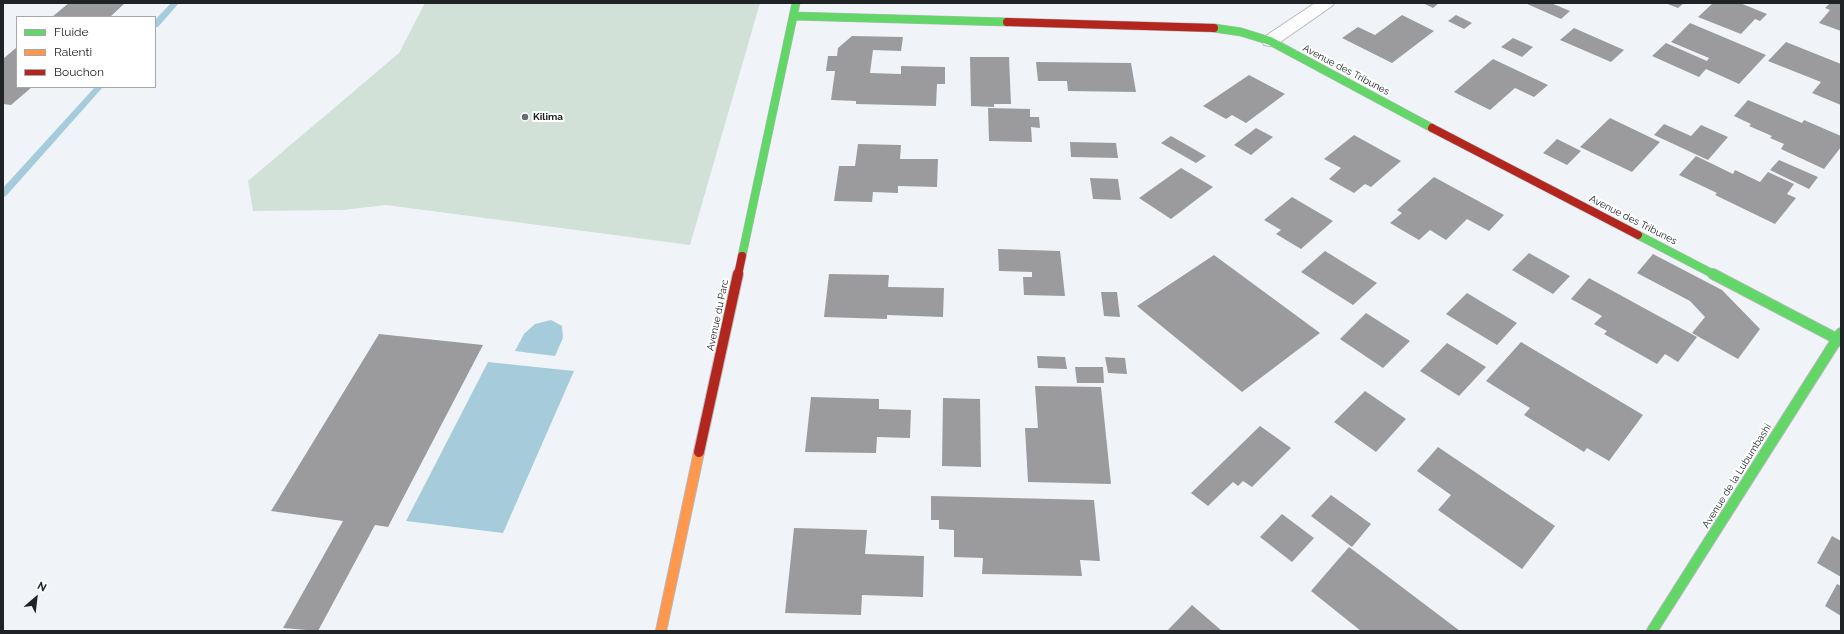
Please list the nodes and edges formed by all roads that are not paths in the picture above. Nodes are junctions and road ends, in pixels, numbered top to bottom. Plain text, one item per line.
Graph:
1 (796, 3) edge
2 (1326, 3) edge
3 (794, 16) junction
4 (1270, 41) junction
5 (1840, 337) edge
6 (661, 631) edge
7 (1652, 631) edge

1 - 3 street, Avenue du Parc
2 - 4 street
3 - 4 street, Avenue des Tribunes
3 - 6 street, Avenue du Parc
4 - 5 street, Avenue des Tribunes
5 - 7 street, Avenue de la Lubumbashi

